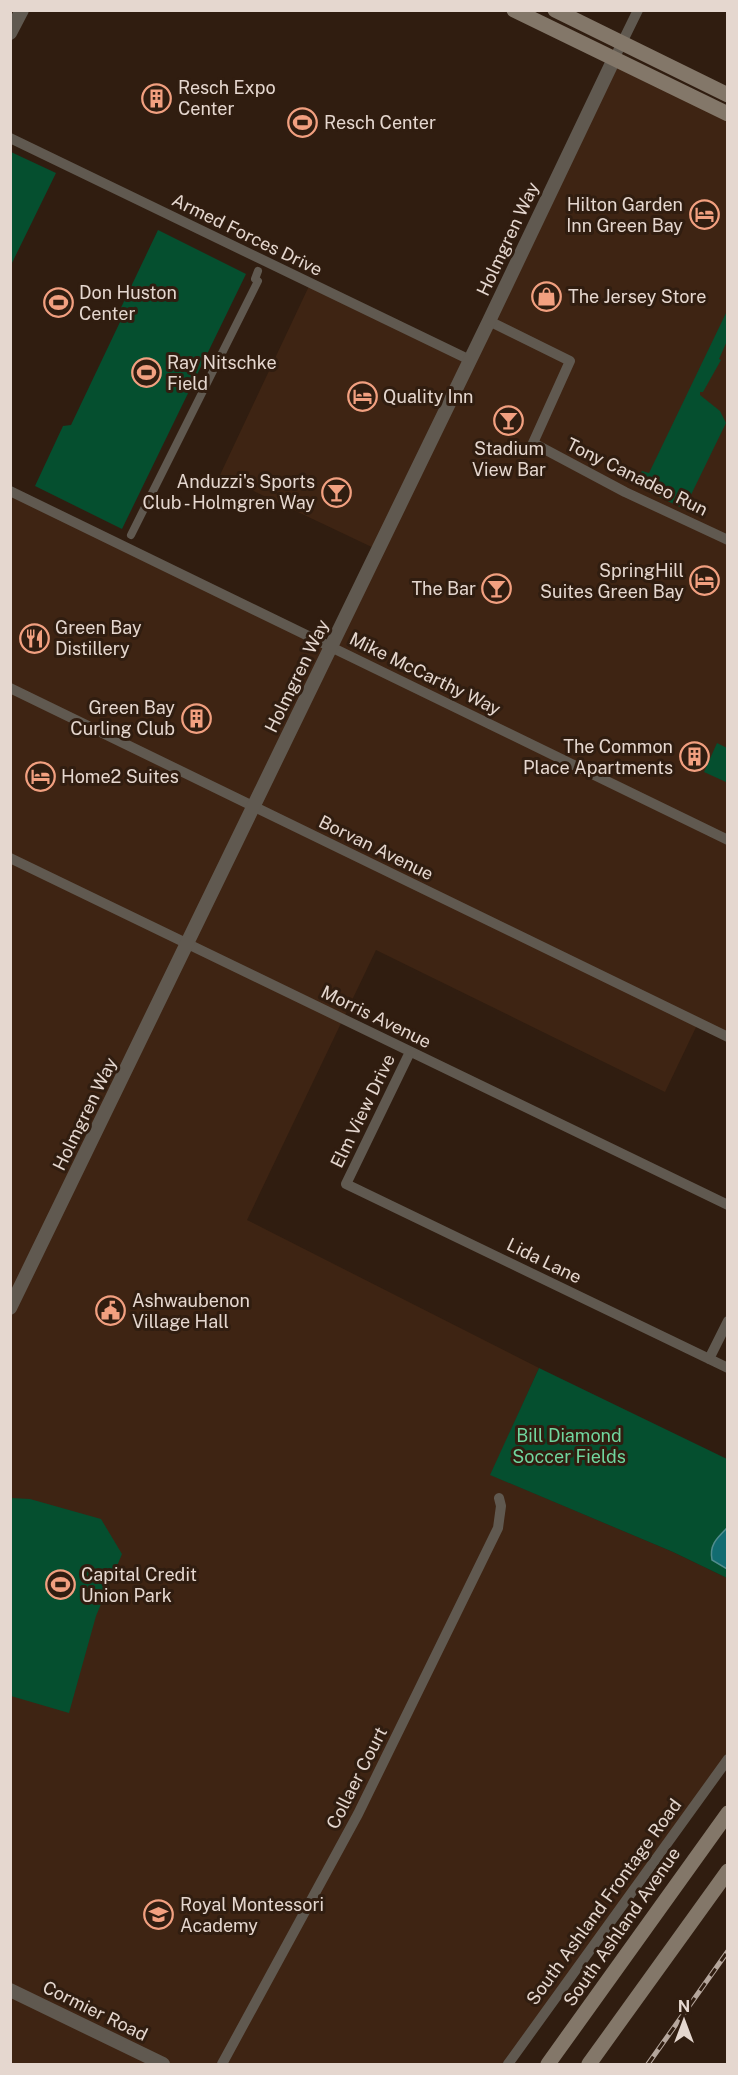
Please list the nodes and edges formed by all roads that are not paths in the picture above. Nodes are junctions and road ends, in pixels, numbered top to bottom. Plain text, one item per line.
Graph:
1 (22, 10) edge
2 (514, 10) edge
3 (555, 10) edge
4 (638, 10) edge
5 (10, 33) edge
6 (621, 43) junction
7 (614, 59) junction
8 (728, 95) edge
9 (728, 114) edge
10 (10, 138) edge
11 (258, 271) dead end
12 (489, 321) junction
13 (470, 360) junction
14 (10, 491) edge
15 (132, 535) dead end
16 (728, 540) edge
17 (331, 647) junction
18 (10, 688) edge
19 (254, 806) junction
20 (728, 840) edge
21 (10, 858) edge
22 (187, 944) junction
23 (728, 1037) edge
24 (410, 1052) junction
25 (346, 1184) joint
26 (728, 1205) edge
27 (10, 1308) edge
28 (728, 1321) edge
29 (709, 1359) junction
30 (728, 1368) edge
31 (499, 1498) dead end
32 (728, 1760) edge
33 (728, 1813) edge
34 (728, 1871) edge
35 (10, 1990) edge
36 (163, 2064) edge
37 (222, 2064) edge
38 (508, 2064) edge
39 (549, 2064) edge
40 (589, 2064) edge

1 - 5 street
2 - 7 main road
3 - 6 main road
4 - 6 street
6 - 7 street
6 - 8 main road
7 - 9 main road
7 - 12 street, Holmgren Way
10 - 13 street, Armed Forces Drive
11 - 15 street
12 - 13 street, Holmgren Way
12 - 16 street, Tony Canadeo Run
13 - 17 street, Holmgren Way
14 - 17 street, Mike McCarthy Way
17 - 19 street, Holmgren Way
17 - 20 street, Mike McCarthy Way
18 - 19 street, Borvan Avenue
19 - 22 street, Holmgren Way
19 - 23 street, Borvan Avenue
21 - 22 street, Morris Avenue
22 - 24 street, Morris Avenue
22 - 27 street, Holmgren Way
24 - 25 street, Elm View Drive
24 - 26 street, Morris Avenue
25 - 29 street, Lida Lane
28 - 29 street
29 - 30 street, Lida Lane
31 - 37 street, Collaer Court
32 - 38 street, South Ashland Frontage Road
33 - 39 main road, South Ashland Avenue
34 - 40 main road
35 - 36 street, Cormier Road

